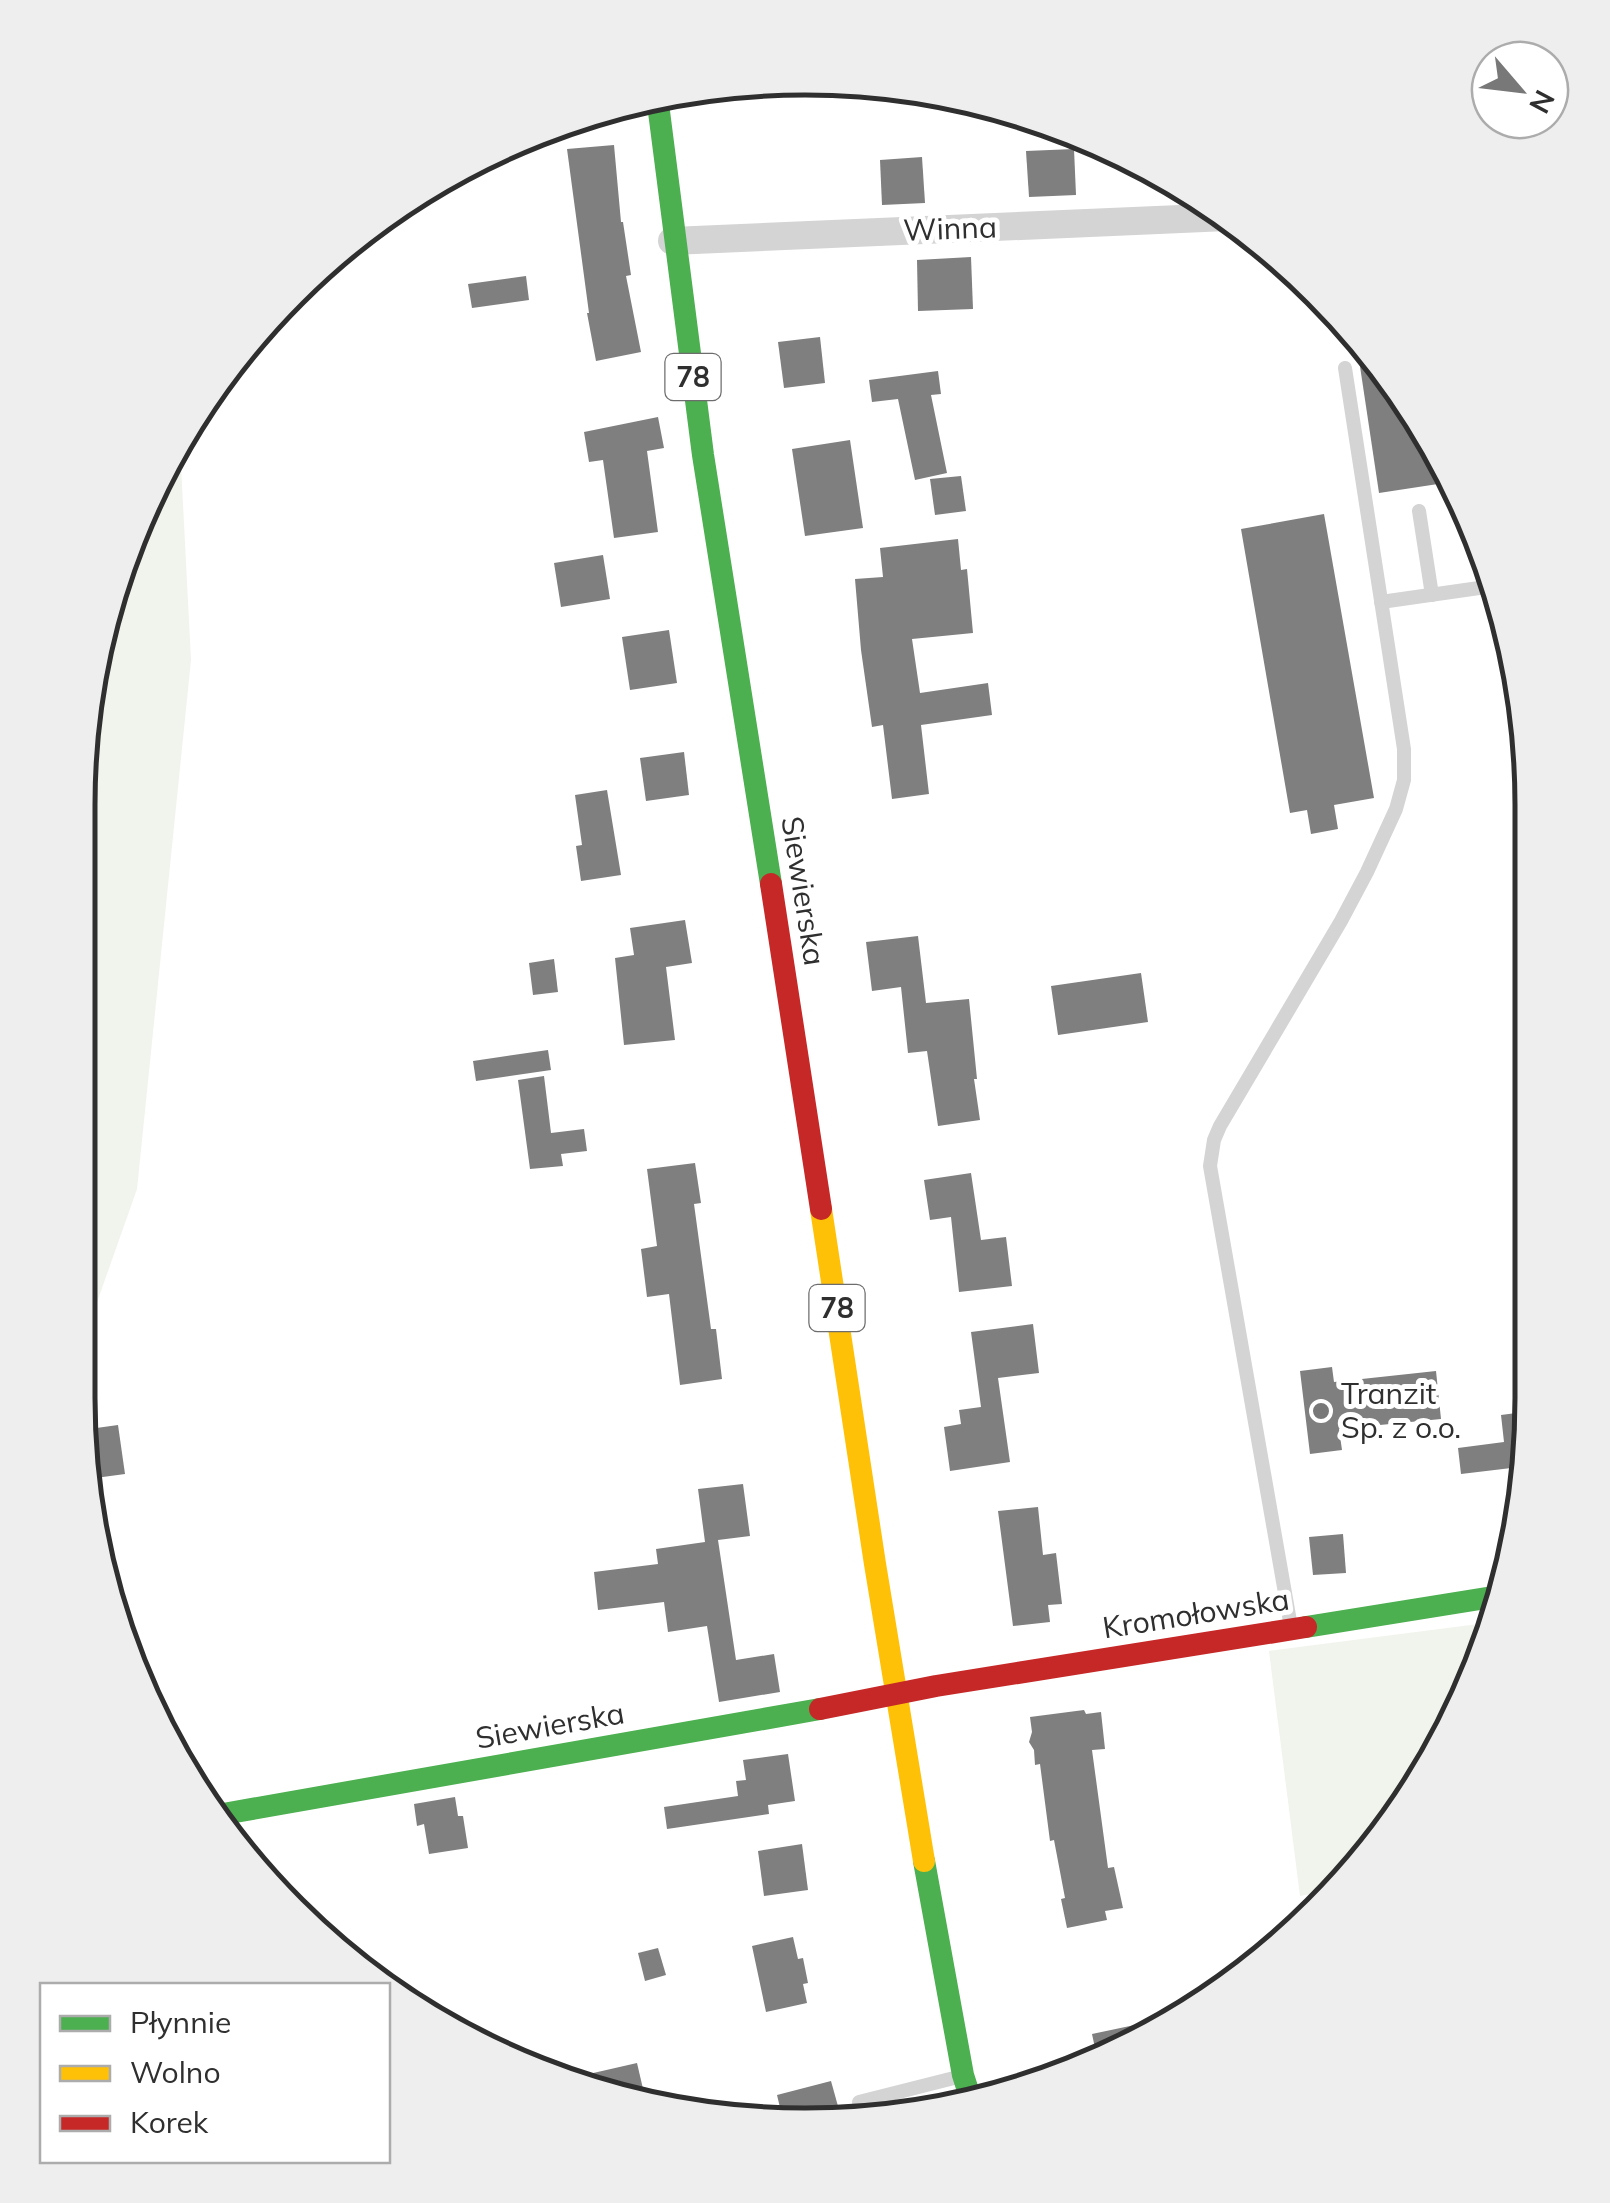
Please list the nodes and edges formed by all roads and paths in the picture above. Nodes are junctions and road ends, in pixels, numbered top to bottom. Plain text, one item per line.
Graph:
1 (659, 111) edge
2 (1203, 218) edge
3 (672, 241) junction
4 (1345, 368) dead end
5 (1419, 512) dead end
6 (1480, 588) edge
7 (1432, 595) junction
8 (1381, 602) junction
9 (1486, 1598) edge
10 (1291, 1629) junction
11 (898, 1695) junction
12 (230, 1813) edge
13 (963, 2075) junction
14 (967, 2089) edge
15 (859, 2102) dead end

1 - 3 main road, Siewierska / 78
2 - 3 street, Winna
3 - 11 main road, Siewierska / 78
4 - 8 lane
5 - 7 lane
6 - 7 lane
7 - 8 lane
8 - 10 lane
9 - 10 main road, Kromołowska
10 - 11 main road, Kromołowska
11 - 12 main road, Siewierska
11 - 13 main road, Siewierska / 78
13 - 14 main road, Siewierska / 78
13 - 15 lane

